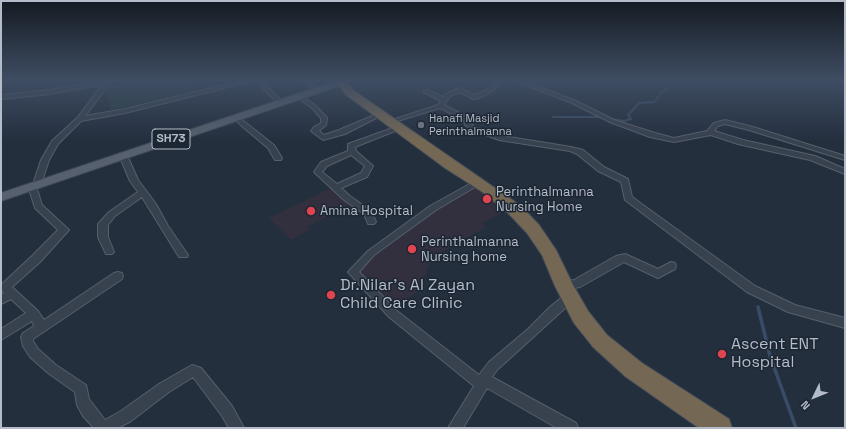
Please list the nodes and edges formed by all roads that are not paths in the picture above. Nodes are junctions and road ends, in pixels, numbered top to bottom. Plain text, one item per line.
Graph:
1 (92, 101) edge
2 (166, 101) edge
3 (287, 101) edge
4 (305, 101) edge
5 (362, 101) edge
6 (439, 101) edge
7 (572, 101) edge
8 (281, 103) joint
9 (442, 103) junction
10 (236, 118) junction
11 (79, 119) junction
12 (389, 122) junction
13 (710, 133) junction
14 (352, 152) junction
15 (122, 155) junction
16 (278, 158) dead end
17 (845, 158) edge
18 (845, 172) edge
19 (478, 183) junction
20 (35, 185) junction
21 (336, 187) junction
22 (143, 192) junction
23 (1, 197) edge
24 (371, 222) dead end
25 (109, 252) dead end
26 (183, 255) dead end
27 (671, 266) dead end
28 (118, 276) dead end
29 (567, 292) junction
30 (11, 294) junction
31 (1, 300) edge
32 (34, 314) junction
33 (845, 323) edge
34 (40, 328) junction
35 (1, 335) edge
36 (483, 382) junction
37 (104, 428) edge
38 (237, 428) edge
39 (456, 428) edge
40 (571, 428) edge
41 (720, 428) edge

1 - 11 street
2 - 11 street
3 - 8 main road, SH73
4 - 12 street
5 - 12 highway
6 - 9 street
7 - 13 street
8 - 10 main road, SH73
9 - 12 street
9 - 33 street
10 - 15 main road, SH73
10 - 16 street
11 - 20 street
12 - 14 street
12 - 19 highway
13 - 17 street
13 - 18 street
14 - 21 street
14 - 21 street
15 - 20 main road, SH73
15 - 22 street
19 - 29 highway
19 - 36 street
20 - 23 main road, SH73
20 - 30 street
21 - 24 street
22 - 25 street
22 - 26 street
27 - 29 street
28 - 34 street
29 - 36 street
29 - 41 highway
30 - 31 street
30 - 32 street
32 - 34 street
32 - 35 street
34 - 37 street
36 - 39 street
36 - 40 street
37 - 38 street

